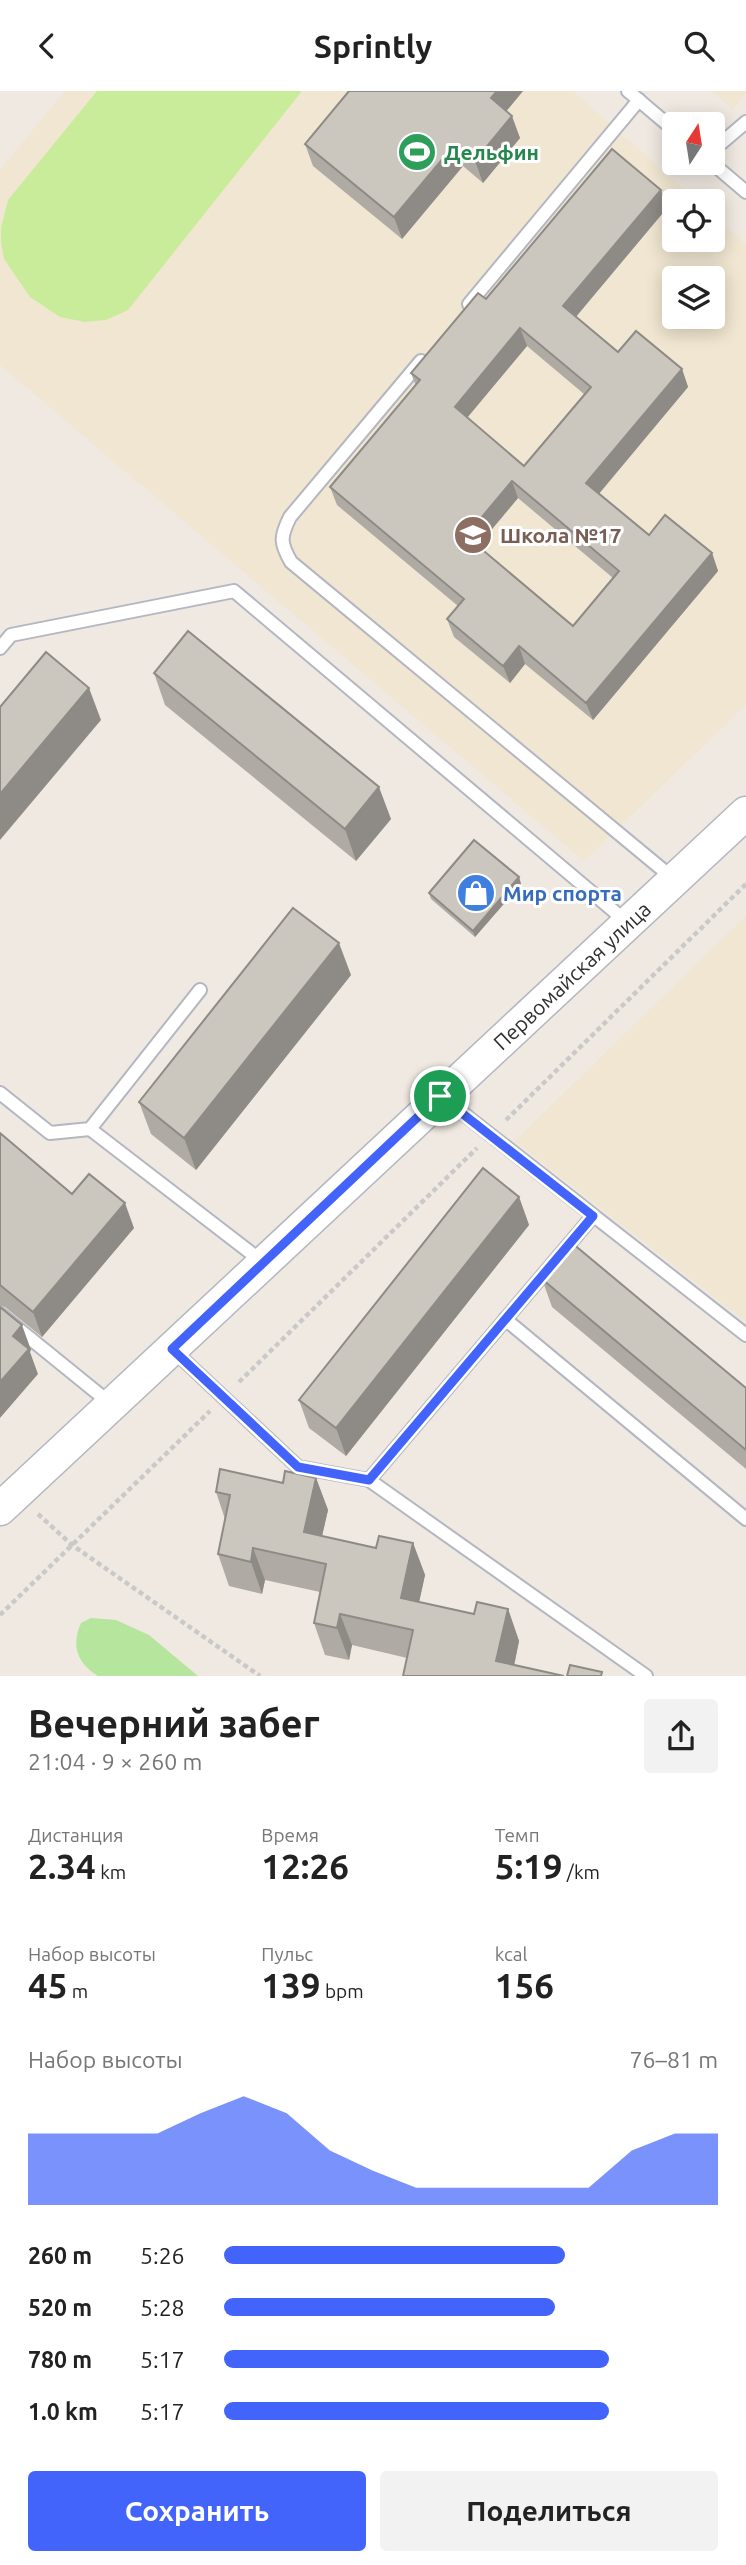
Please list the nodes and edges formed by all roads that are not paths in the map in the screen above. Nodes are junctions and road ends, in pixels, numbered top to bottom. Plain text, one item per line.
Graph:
1 (628, 91) edge
2 (639, 100) junction
3 (662, 120) edge
4 (746, 122) edge
5 (725, 140) edge
6 (725, 174) edge
7 (746, 193) edge
8 (461, 314) edge
9 (434, 346) edge
10 (0, 647) edge
11 (746, 813) edge
12 (675, 880) junction
13 (628, 923) junction
14 (200, 990) dead end
15 (0, 1093) edge
16 (440, 1096) junction
17 (90, 1129) junction
18 (593, 1216) junction
19 (264, 1263) junction
20 (0, 1314) edge
21 (505, 1319) junction
22 (746, 1335) edge
23 (172, 1349) junction
24 (112, 1404) junction
25 (369, 1480) junction
26 (0, 1509) edge
27 (746, 1519) edge
28 (646, 1676) edge

1 - 2 lane
2 - 3 lane
2 - 8 lane
4 - 5 lane
6 - 7 lane
9 - 12 lane
10 - 13 lane
11 - 12 street, Первомайская улица
12 - 13 street, Первомайская улица
13 - 16 street, Первомайская улица
14 - 17 lane
15 - 17 lane
16 - 18 lane
16 - 19 street, Первомайская улица
17 - 19 lane
18 - 21 lane
18 - 22 lane
19 - 23 street, Первомайская улица
20 - 24 lane
21 - 25 lane
21 - 27 lane
23 - 24 street, Первомайская улица
23 - 25 lane
24 - 26 street, Первомайская улица
25 - 28 lane

